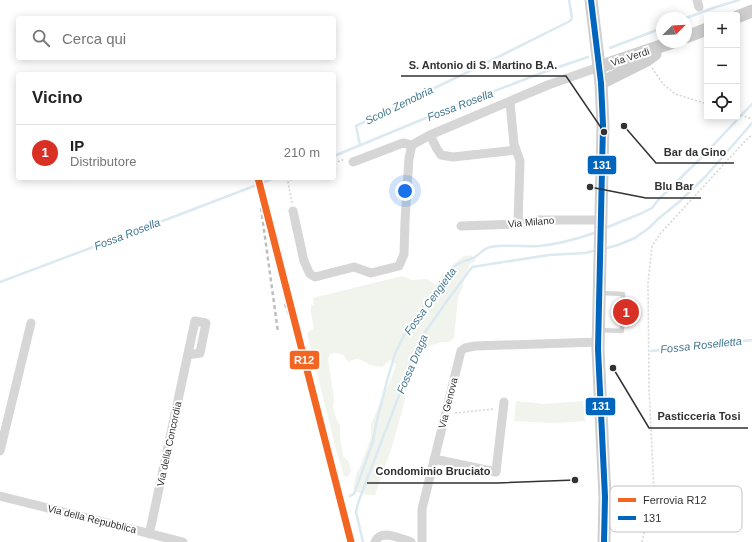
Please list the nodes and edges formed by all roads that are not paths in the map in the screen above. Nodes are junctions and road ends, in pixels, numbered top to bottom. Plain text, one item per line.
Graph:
1 (590, 0) edge
2 (752, 11) edge
3 (740, 16) edge
4 (704, 30) edge
5 (692, 35) edge
6 (658, 48) edge
7 (660, 48) edge
8 (599, 67) junction
9 (601, 84) junction
10 (510, 102) junction
11 (430, 135) junction
12 (412, 145) junction
13 (516, 150) junction
14 (353, 162) dead end
15 (293, 211) road end
16 (601, 220) junction
17 (518, 224) junction
18 (461, 226) dead end
19 (599, 293) junction
20 (623, 306) dead end
21 (622, 319) dead end
22 (31, 323) dead end
23 (598, 336) junction
24 (188, 355) dead end
25 (504, 402) dead end
26 (0, 451) edge
27 (434, 459) junction
28 (0, 496) edge
29 (149, 534) junction
30 (183, 542) edge
31 (375, 542) edge
32 (411, 542) edge
33 (422, 542) edge
34 (604, 542) edge

1 - 8 main road
2 - 3 main road
4 - 5 main road
6 - 8 main road, Via Verdi
7 - 9 main road, Via Verdi
8 - 9 main road
8 - 10 street
9 - 16 main road
10 - 11 street
10 - 13 street
11 - 12 street
11 - 13 street
12 - 14 street
12 - 15 street
13 - 17 street
16 - 17 street, Via Milano
16 - 19 main road
17 - 18 street, Via Milano
19 - 20 lane
19 - 23 main road
21 - 23 lane
22 - 26 street
23 - 27 street, Via Genova
23 - 34 main road
24 - 29 street, Via della Concordia
25 - 27 street
27 - 33 street, Via Genova
28 - 29 street, Via della Repubblica
29 - 30 street, Via della Repubblica
31 - 32 street

